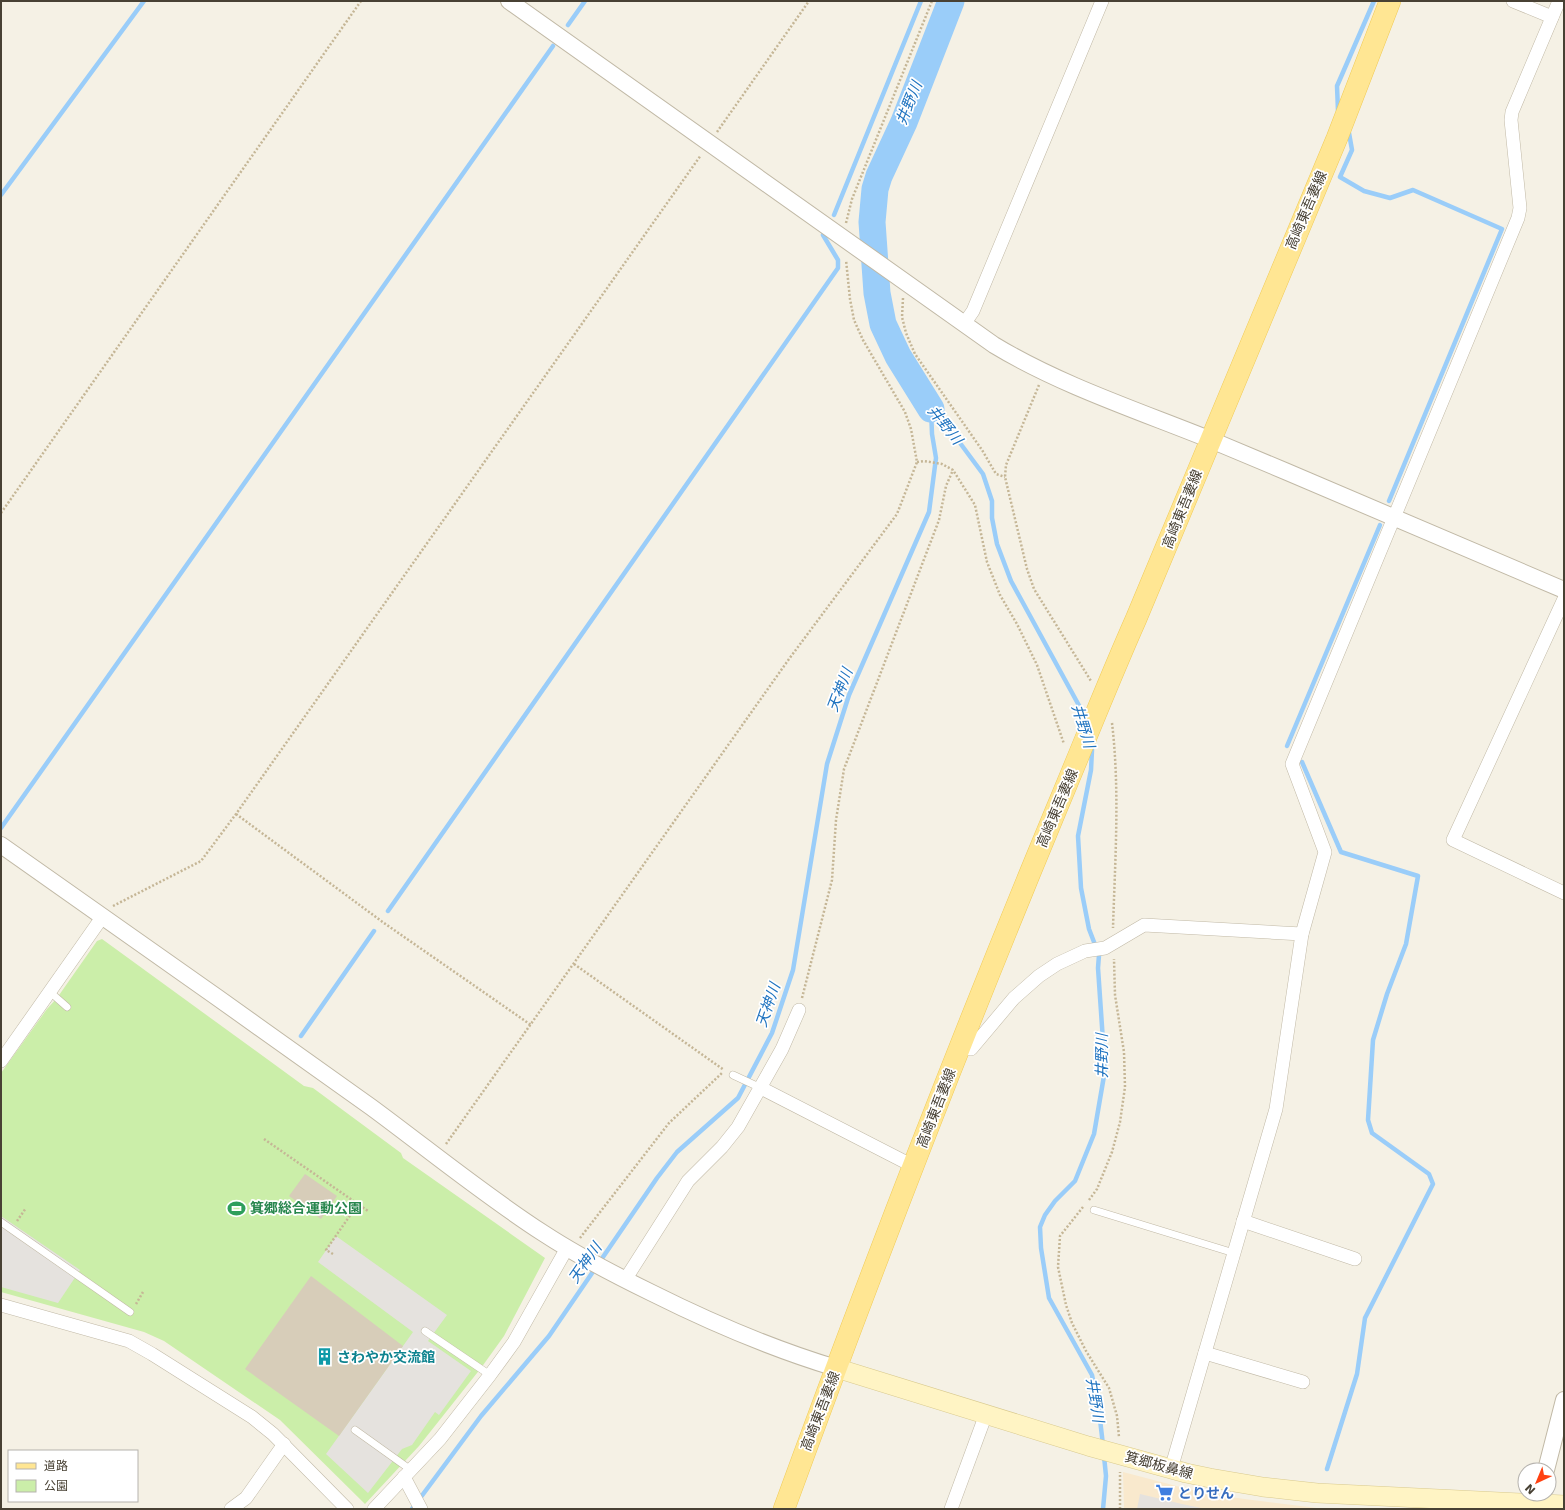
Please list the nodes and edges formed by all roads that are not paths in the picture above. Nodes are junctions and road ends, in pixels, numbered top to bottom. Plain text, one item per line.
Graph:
1 (509, 1) edge
2 (1102, 1) edge
3 (1390, 1) edge
4 (1513, 1) edge
5 (1559, 1) edge
6 (1552, 17) junction
7 (964, 324) junction
8 (1210, 440) junction
9 (1395, 517) junction
10 (1564, 590) edge
11 (1564, 599) edge
12 (1, 846) edge
13 (1564, 893) edge
14 (103, 916) junction
15 (1302, 934) junction
16 (50, 992) junction
17 (67, 1006) dead end
18 (799, 1010) road end
19 (960, 1048) junction
20 (1, 1061) edge
21 (733, 1075) road end
22 (755, 1085) junction
23 (913, 1166) junction
24 (1094, 1210) dead end
25 (1, 1222) edge
26 (1243, 1222) junction
27 (572, 1251) junction
28 (1234, 1253) junction
29 (1355, 1259) dead end
30 (621, 1278) junction
31 (1, 1305) edge
32 (130, 1312) dead end
33 (425, 1331) dead end
34 (1205, 1353) junction
35 (836, 1368) junction
36 (490, 1375) junction
37 (1303, 1382) dead end
38 (1564, 1400) edge
39 (986, 1414) junction
40 (355, 1430) dead end
41 (284, 1444) junction
42 (1548, 1462) edge
43 (1171, 1469) junction
44 (408, 1474) junction
45 (1538, 1503) edge
46 (1564, 1505) edge
47 (231, 1509) edge
48 (348, 1509) edge
49 (374, 1509) edge
50 (421, 1509) edge
51 (784, 1509) edge
52 (951, 1509) edge

1 - 7 street
2 - 7 street
3 - 8 main road, 高崎東吾妻線
4 - 6 street
5 - 6 street
6 - 9 street
7 - 8 street
8 - 9 street
8 - 19 main road, 高崎東吾妻線
9 - 10 street
9 - 15 street
11 - 13 street
12 - 14 street
14 - 16 street
14 - 27 street
15 - 19 street
15 - 26 street
16 - 17 lane
16 - 20 street
18 - 22 street
19 - 23 main road, 高崎東吾妻線
21 - 22 lane
22 - 23 street
22 - 30 street
23 - 35 main road, 高崎東吾妻線
24 - 28 lane
25 - 32 lane
26 - 28 street
26 - 29 street
27 - 30 street
27 - 36 street
28 - 34 street
30 - 35 street
31 - 41 street
33 - 36 lane
34 - 37 street
34 - 43 street
35 - 39 main road, 箕郷板鼻線
35 - 51 main road, 高崎東吾妻線
36 - 44 street
38 - 42 street
39 - 43 main road, 箕郷板鼻線
39 - 52 street
40 - 44 lane
41 - 47 street
41 - 48 street
43 - 45 main road, 箕郷板鼻線
44 - 49 street
44 - 50 street
45 - 46 main road, 箕郷板鼻線

